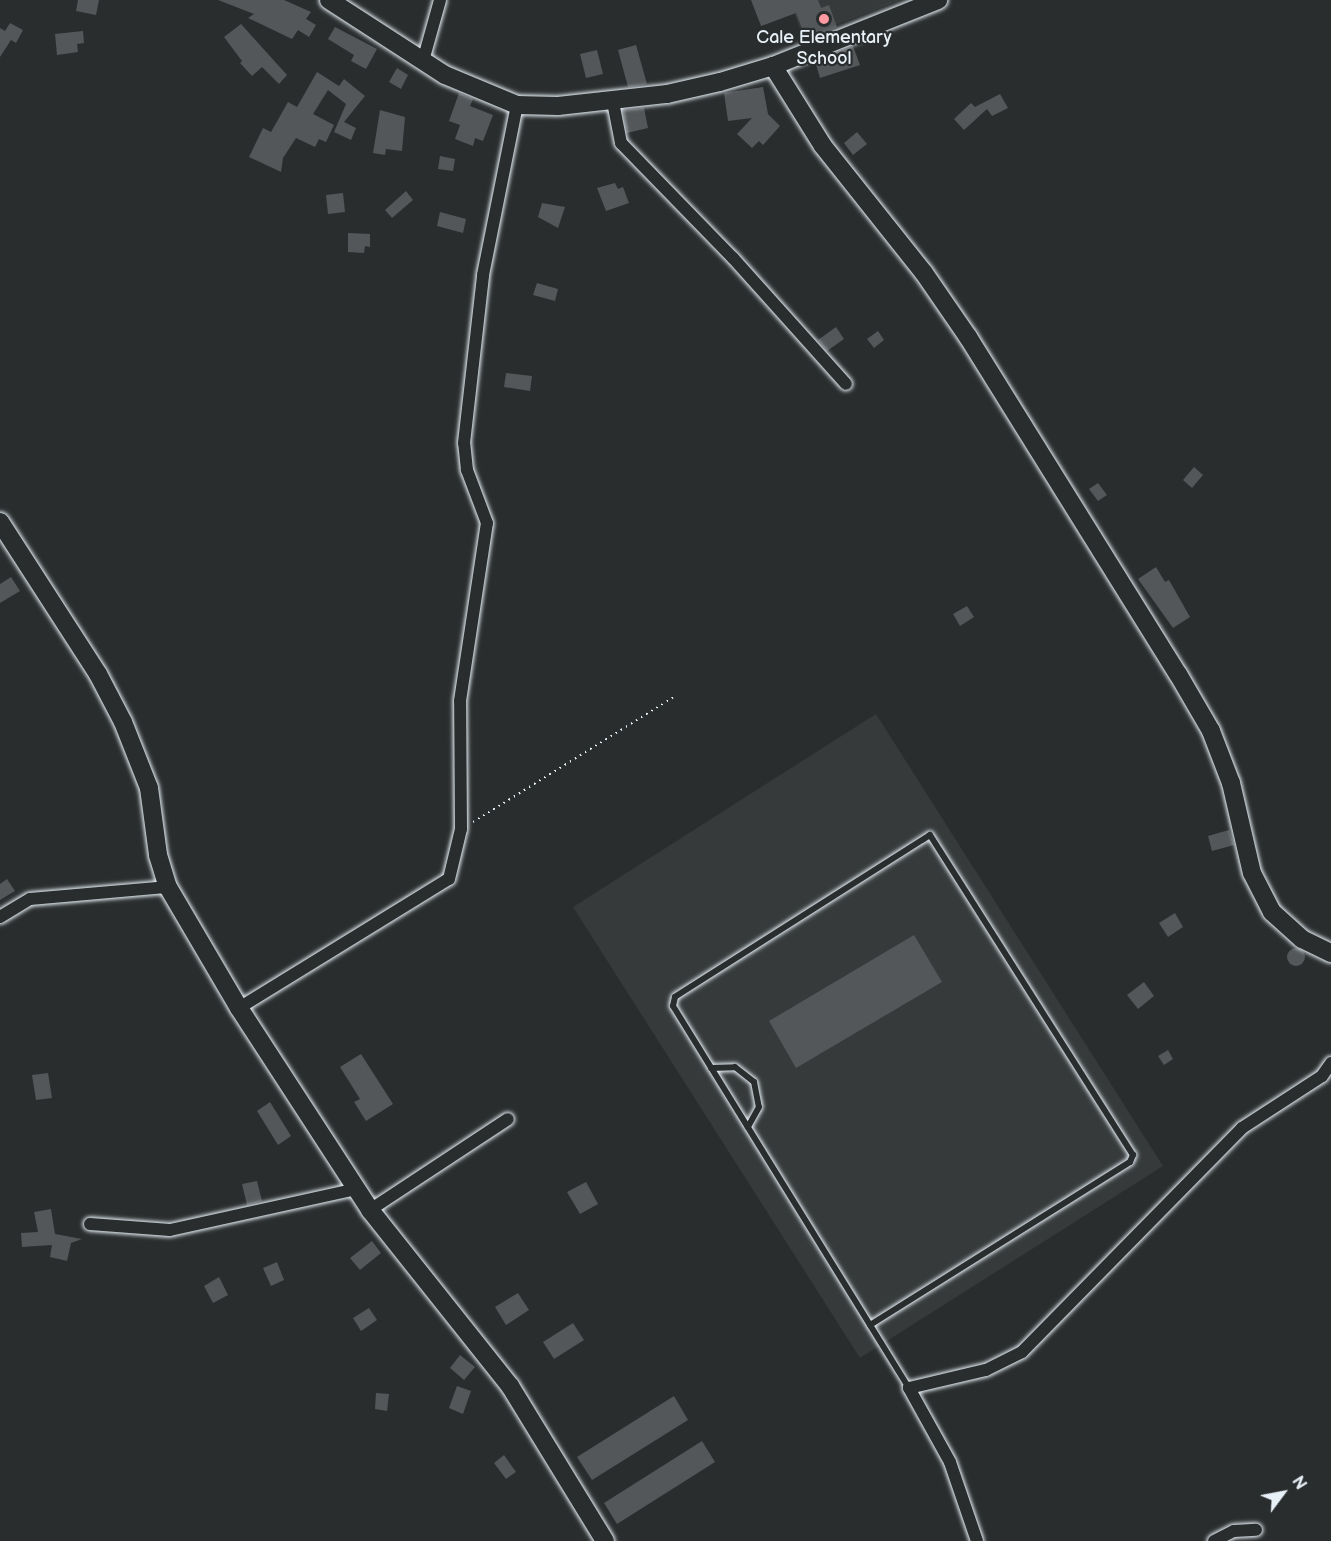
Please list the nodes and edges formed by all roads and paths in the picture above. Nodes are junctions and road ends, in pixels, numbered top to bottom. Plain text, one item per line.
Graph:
1 (329, 0) edge
2 (440, 0) edge
3 (938, 0) edge
4 (423, 61) junction
5 (772, 66) junction
6 (613, 102) junction
7 (517, 105) junction
8 (846, 384) dead end
9 (0, 522) edge
10 (674, 697) dead end
11 (461, 829) junction
12 (168, 887) junction
13 (0, 917) edge
14 (1331, 953) edge
15 (239, 1008) junction
16 (1331, 1064) edge
17 (711, 1068) junction
18 (508, 1119) dead end
19 (748, 1127) junction
20 (357, 1189) junction
21 (370, 1210) junction
22 (90, 1224) dead end
23 (870, 1324) junction
24 (909, 1388) junction
25 (1256, 1530) dead end
26 (605, 1541) edge
27 (977, 1541) edge
28 (1214, 1541) edge

1 - 4 main road
2 - 4 street
3 - 5 main road
4 - 7 main road
5 - 6 main road
5 - 14 main road
6 - 7 main road
6 - 8 street
7 - 11 street
9 - 12 main road
10 - 11 path
11 - 15 street
12 - 13 street
12 - 15 main road
15 - 20 main road
16 - 24 street
17 - 19 lane
17 - 19 lane
17 - 23 lane
18 - 21 street
19 - 23 lane
20 - 21 main road
20 - 22 street
21 - 26 main road
23 - 24 lane
24 - 27 street
25 - 28 street

